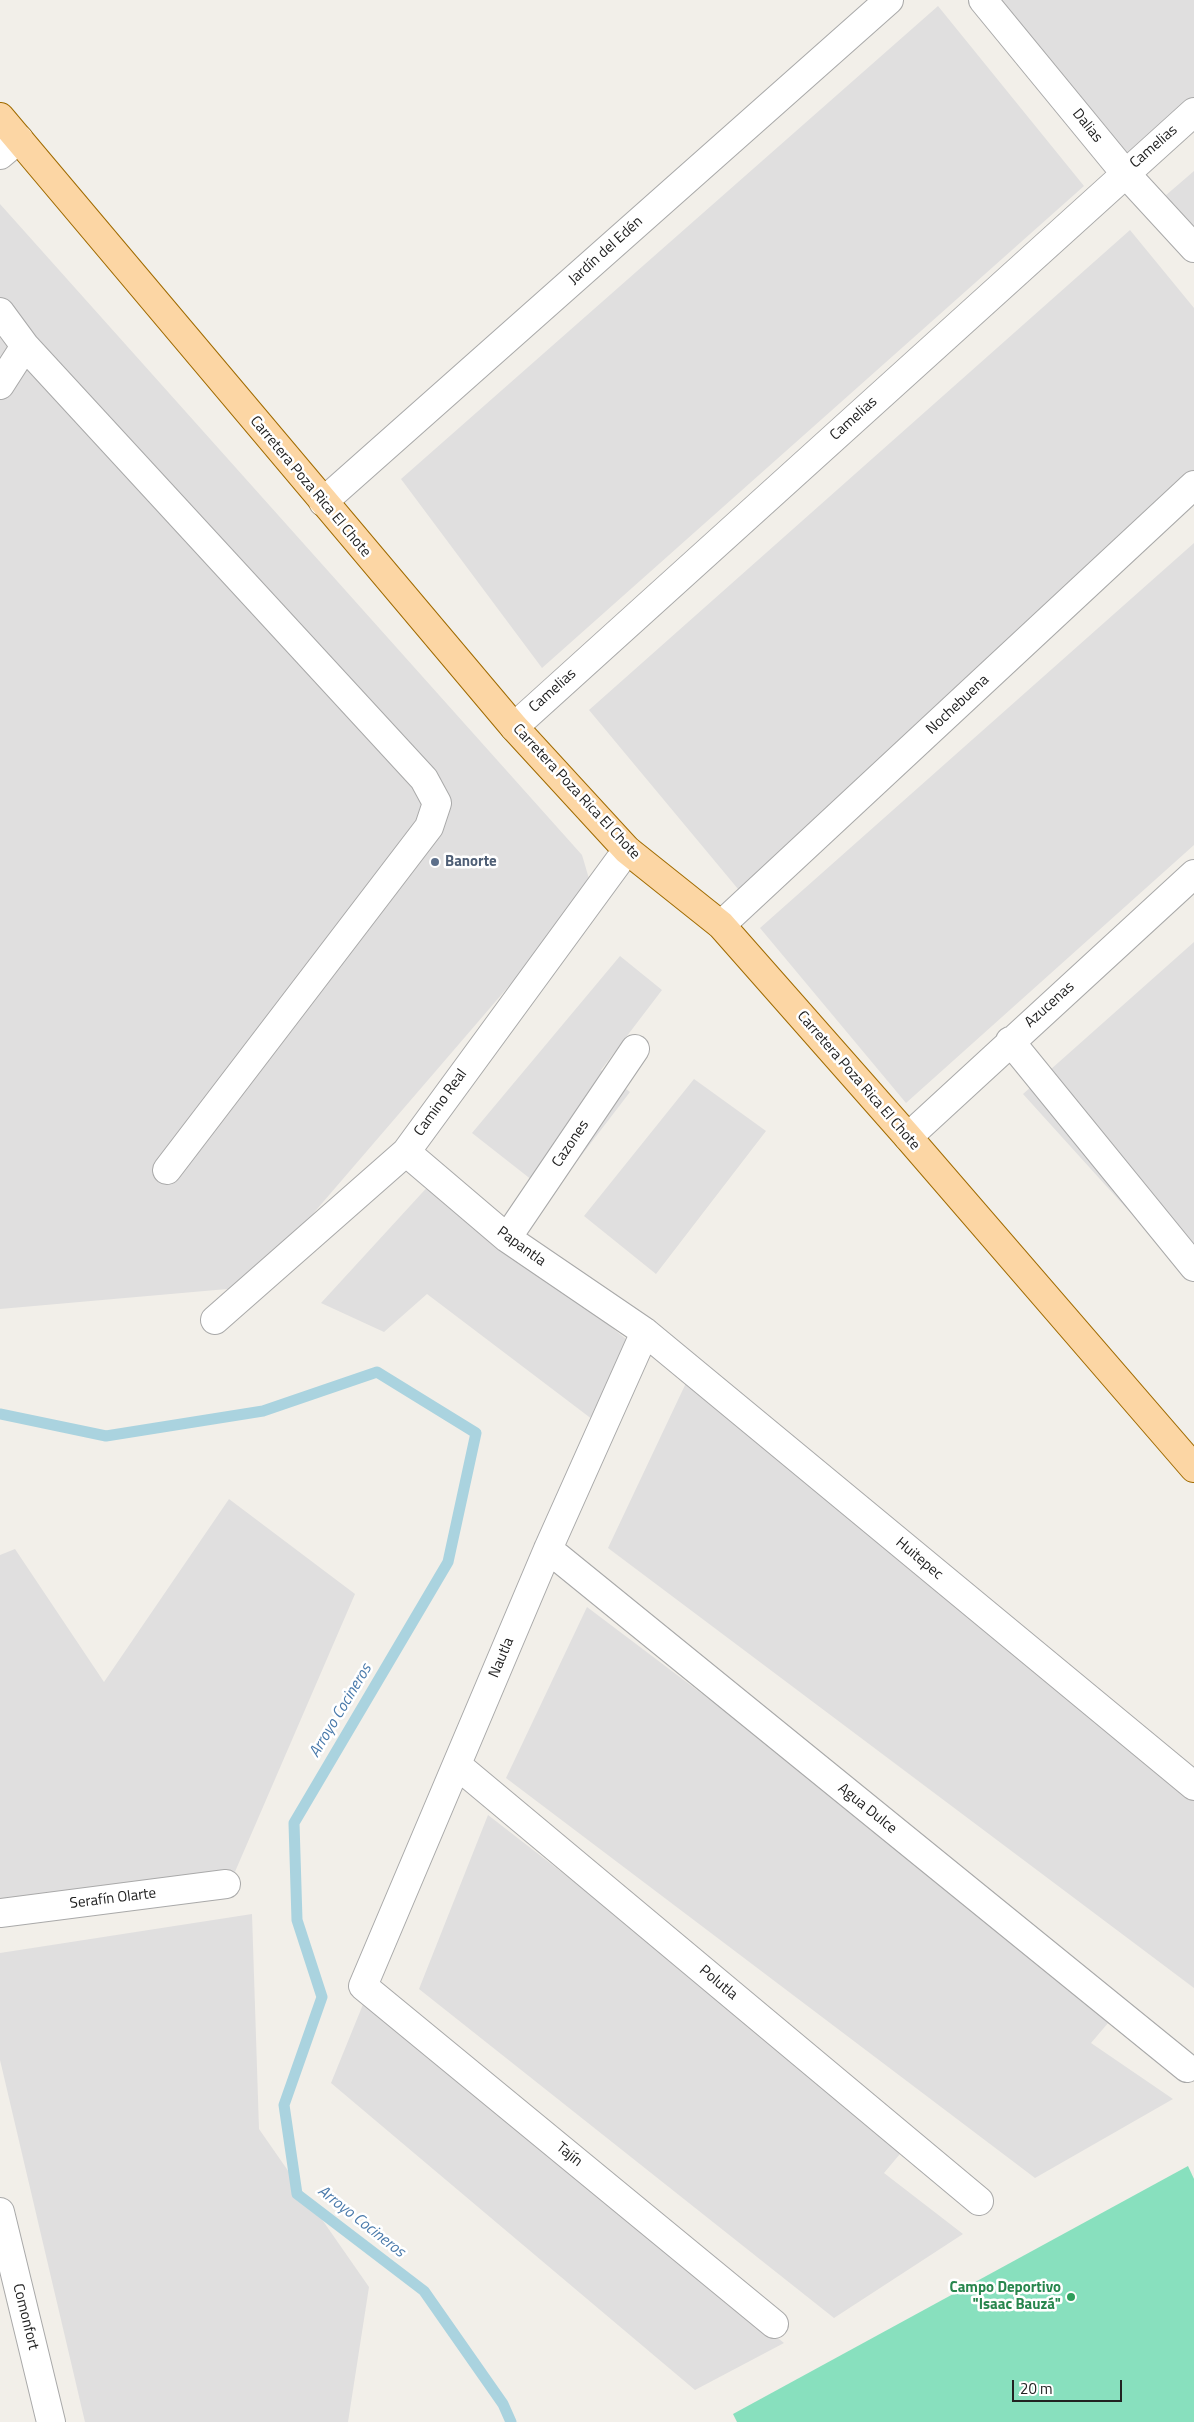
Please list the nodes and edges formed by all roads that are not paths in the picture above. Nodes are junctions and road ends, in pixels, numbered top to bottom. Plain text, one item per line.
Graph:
1 (889, 0) edge
2 (984, 0) edge
3 (1194, 112) edge
4 (0, 117) edge
5 (9, 147) edge
6 (1125, 173) junction
7 (1194, 248) edge
8 (0, 312) edge
9 (25, 346) junction
10 (0, 385) edge
11 (1194, 485) edge
12 (323, 502) junction
13 (514, 727) junction
14 (627, 850) junction
15 (1194, 874) edge
16 (721, 925) junction
17 (1010, 1041) junction
18 (634, 1049) dead end
19 (908, 1137) junction
20 (406, 1152) junction
21 (167, 1170) dead end
22 (507, 1238) junction
23 (1193, 1264) edge
24 (215, 1320) dead end
25 (645, 1332) junction
26 (1194, 1468) edge
27 (548, 1549) junction
28 (457, 1765) junction
29 (1194, 1786) edge
30 (226, 1884) dead end
31 (0, 1913) edge
32 (363, 1986) joint
33 (1187, 2068) dead end
34 (979, 2201) dead end
35 (0, 2212) edge
36 (774, 2324) dead end
37 (51, 2422) edge

1 - 12 street, Jardín del Edén
2 - 6 street, Dalias
3 - 6 street, Camelias
4 - 5 main road, Carretera Poza Rica El Chote
5 - 12 main road, Carretera Poza Rica El Chote
6 - 7 street, Dalias
6 - 13 street, Camelias
8 - 9 street
9 - 10 street
9 - 21 street
11 - 16 street, Nochebuena
12 - 13 main road, Carretera Poza Rica El Chote
13 - 14 main road, Carretera Poza Rica El Chote
14 - 16 main road, Carretera Poza Rica El Chote
14 - 20 street, Camino Real
15 - 17 street, Azucenas
16 - 19 main road, Carretera Poza Rica El Chote
17 - 19 street, Azucenas
17 - 23 street
18 - 22 street, Cazones
19 - 26 main road, Carretera Poza Rica El Chote
20 - 22 street, Papantla
20 - 24 street, Camino Real
22 - 25 street, Papantla
25 - 27 street, Nautla
25 - 29 street, Huitepec
27 - 28 street, Nautla
27 - 33 street, Agua Dulce
28 - 32 street, Nautla
28 - 34 street, Polutla
30 - 31 street, Serafín Olarte
32 - 36 street, Tajín
35 - 37 street, Comonfort

